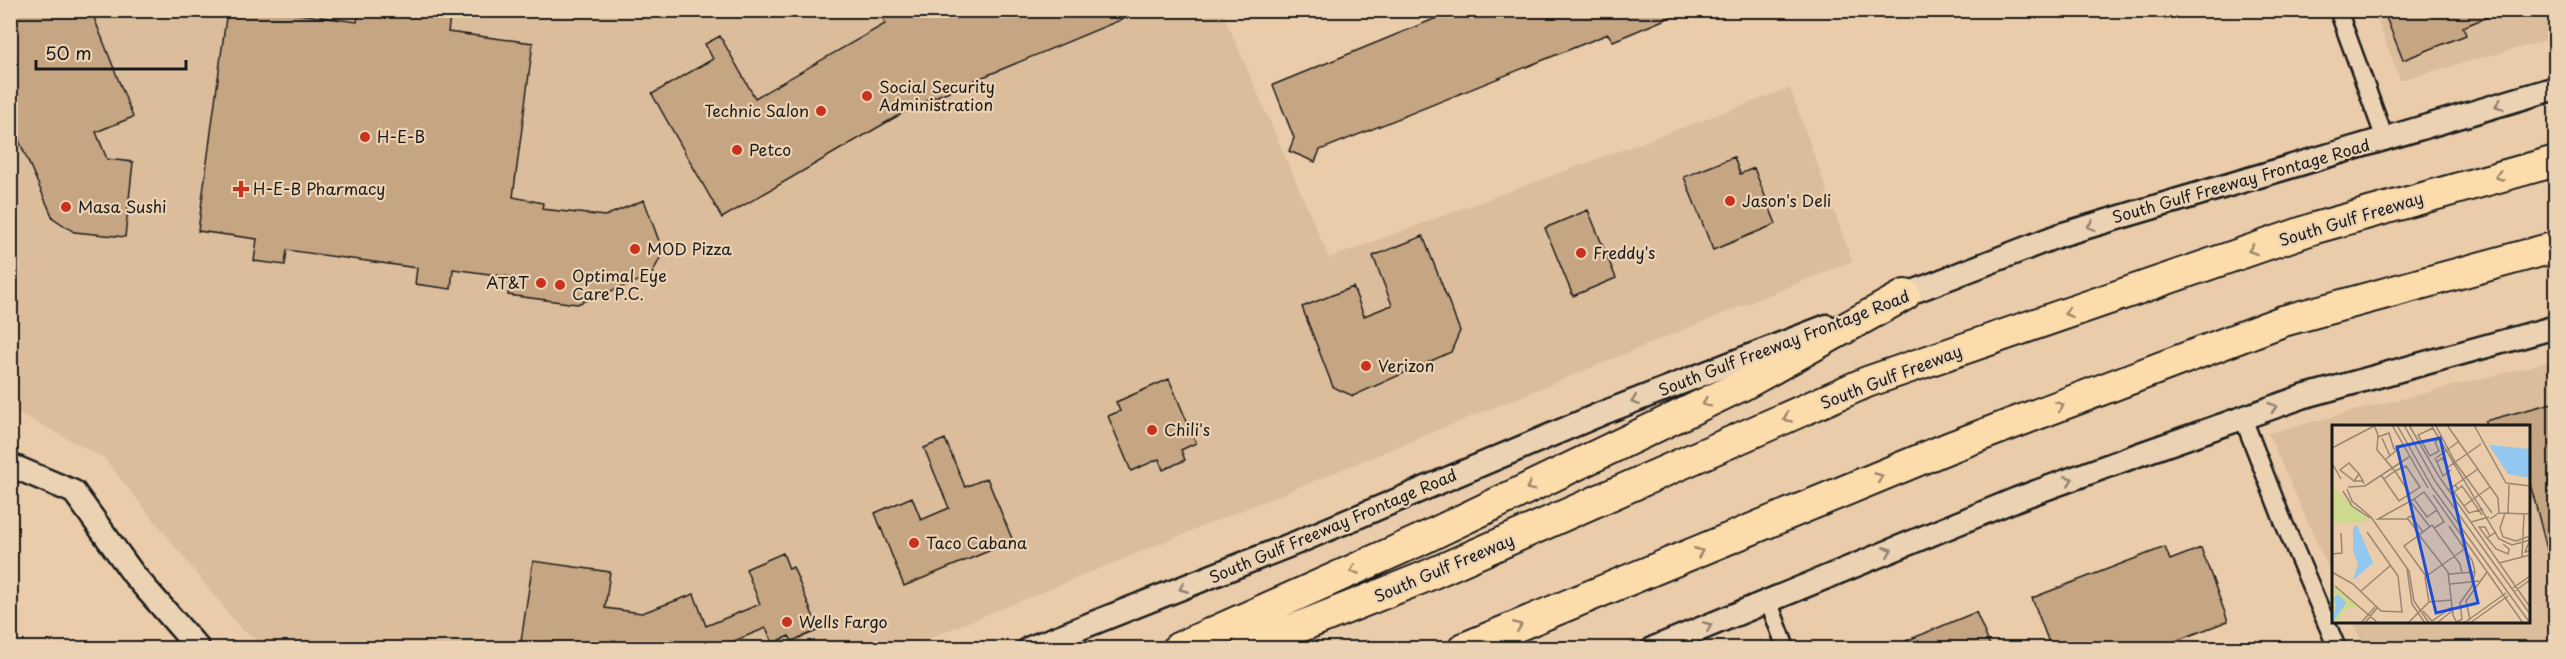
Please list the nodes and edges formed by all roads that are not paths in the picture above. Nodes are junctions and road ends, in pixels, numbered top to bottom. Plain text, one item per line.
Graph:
1 (2338, 10) edge
2 (2556, 88) edge
3 (2385, 139) junction
4 (2556, 161) edge
5 (2556, 247) edge
6 (1905, 295) junction
7 (2556, 327) edge
8 (2243, 418) junction
9 (10, 465) edge
10 (1768, 600) junction
11 (198, 648) edge
12 (1030, 648) edge
13 (1178, 648) edge
14 (1247, 648) edge
15 (1464, 648) edge
16 (1654, 648) edge
17 (1786, 648) edge
18 (2337, 648) edge

1 - 3 street
2 -> 3 main road, South Gulf Freeway Frontage Road
3 -> 6 main road, South Gulf Freeway Frontage Road
4 -> 14 highway, South Gulf Freeway
15 -> 5 highway
6 -> 12 main road, South Gulf Freeway Frontage Road
6 -> 13 highway
8 -> 7 main road
10 -> 8 main road
8 - 18 street
9 - 11 main road
16 -> 10 main road
10 - 17 street

